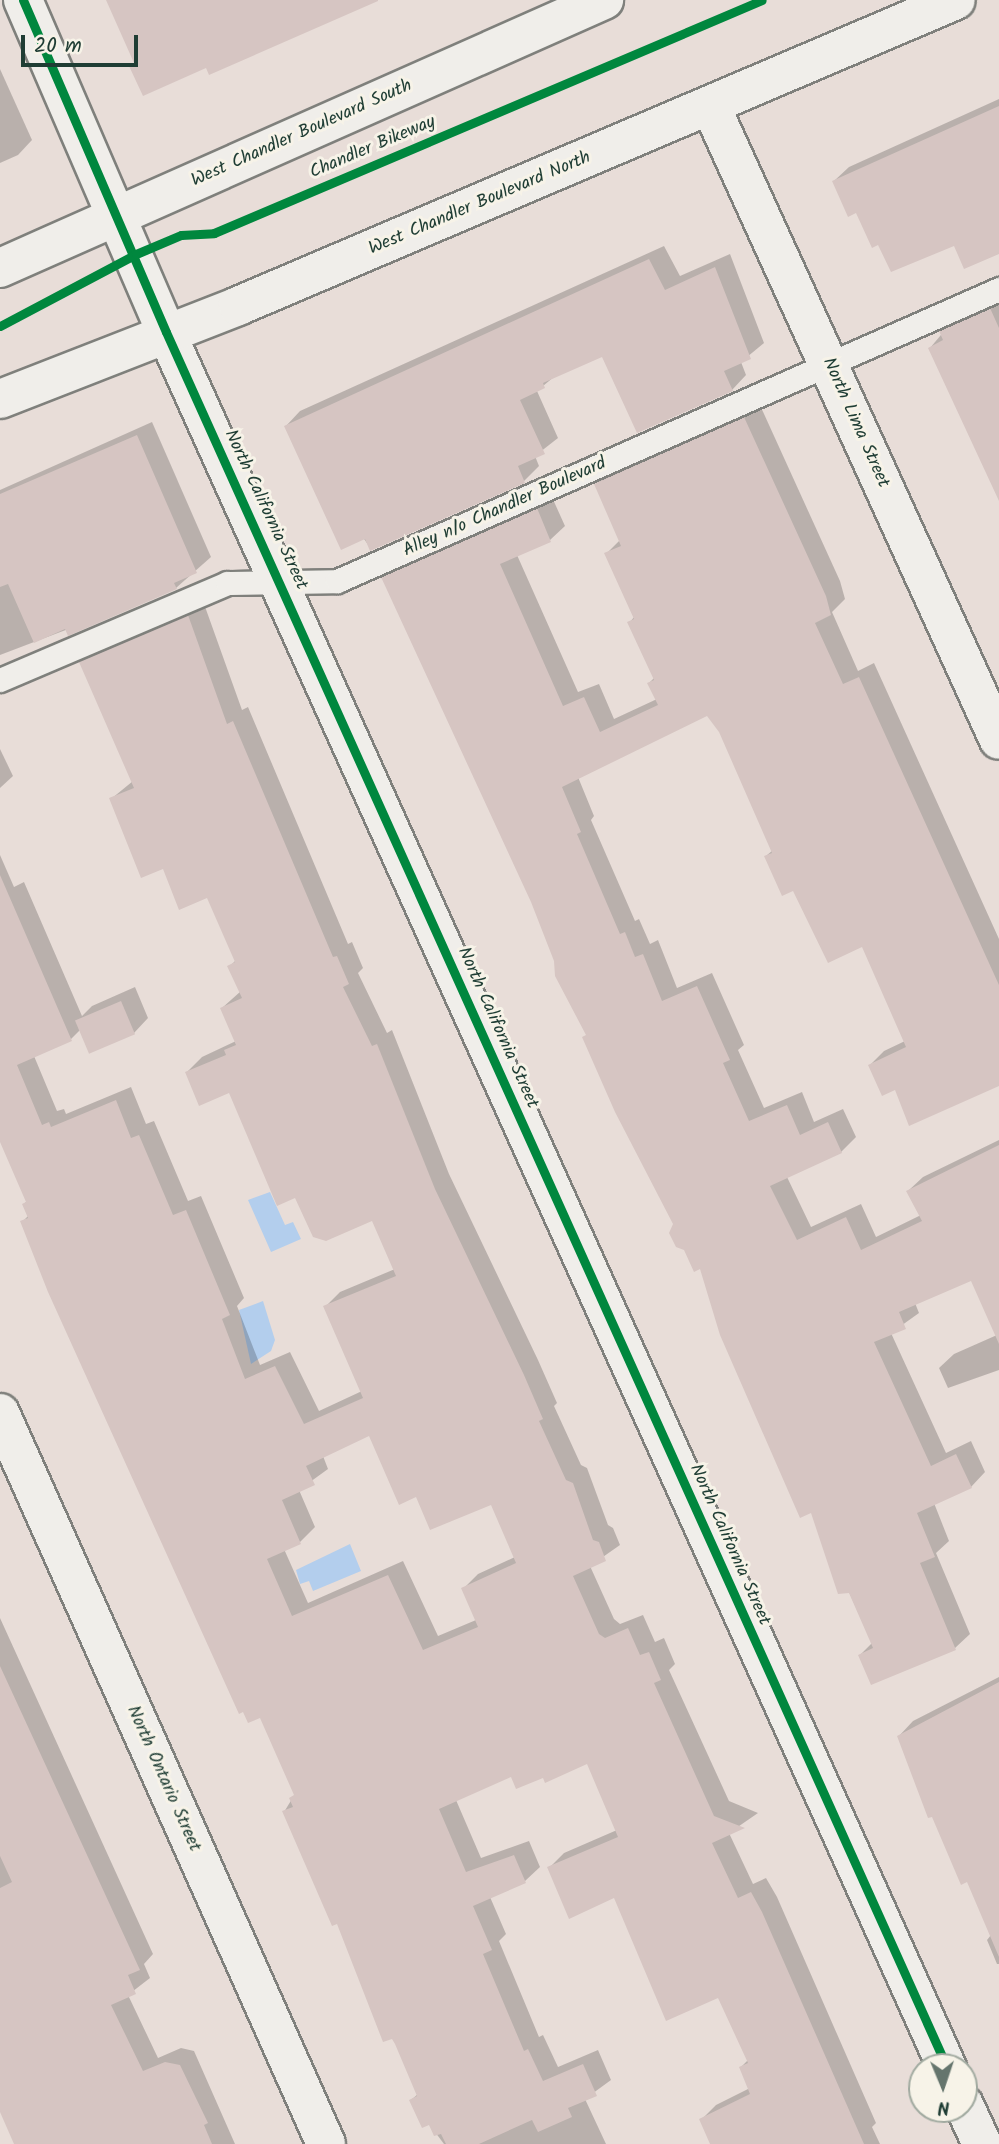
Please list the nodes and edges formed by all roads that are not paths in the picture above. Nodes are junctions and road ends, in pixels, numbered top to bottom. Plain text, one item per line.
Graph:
1 (23, 0) edge
2 (604, 0) edge
3 (956, 0) edge
4 (711, 107) junction
5 (120, 216) junction
6 (0, 268) edge
7 (999, 289) edge
8 (166, 332) junction
9 (829, 367) junction
10 (0, 399) edge
11 (281, 582) junction
12 (0, 680) edge
13 (999, 740) edge
14 (0, 1413) edge
15 (941, 2053) edge
16 (972, 2123) edge
17 (326, 2144) edge
18 (982, 2144) edge

1 - 5 street, North California Street
2 - 5 street, West Chandler Boulevard South
3 - 4 street, West Chandler Boulevard North
4 - 8 street, West Chandler Boulevard North
4 - 9 street, North Lima Street
5 - 6 street, West Chandler Boulevard South
5 - 8 street, North California Street
7 - 9 lane, Alley n/o Chandler Boulevard
8 - 10 street, West Chandler Boulevard North
8 - 11 street, North California Street
9 - 11 lane, Alley n/o Chandler Boulevard
9 - 13 street, North Lima Street
11 - 12 lane, Alley n/o Chandler Boulevard
11 - 15 street, North California Street
14 - 17 street, North Ontario Street
16 - 18 street

